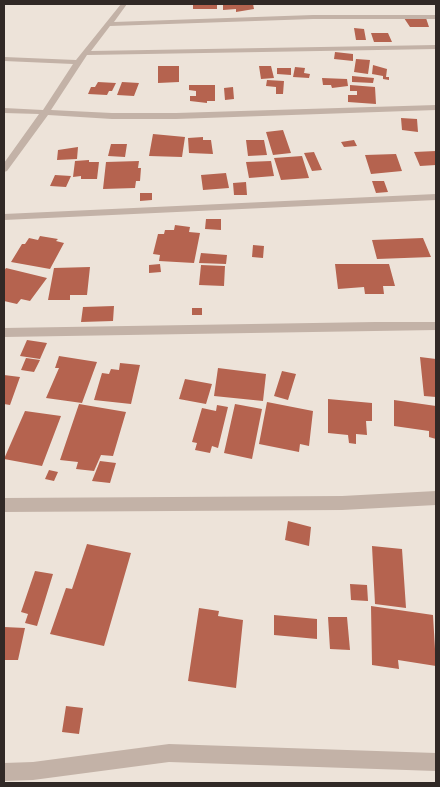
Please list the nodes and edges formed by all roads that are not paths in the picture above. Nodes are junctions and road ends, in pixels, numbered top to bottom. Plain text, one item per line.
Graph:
1 (124, 4) edge
2 (436, 17) edge
3 (110, 24) junction
4 (436, 47) edge
5 (86, 52) junction
6 (4, 59) edge
7 (78, 62) junction
8 (436, 108) edge
9 (4, 110) edge
10 (44, 113) junction
11 (4, 169) edge
12 (436, 197) edge
13 (4, 217) edge
14 (436, 326) edge
15 (4, 333) edge
16 (436, 498) edge
17 (4, 504) edge
18 (436, 762) edge
19 (4, 772) edge

1 - 3 street
2 - 3 street
3 - 5 street
4 - 5 street
5 - 7 street
6 - 7 street
7 - 10 street
8 - 10 street
9 - 10 street
10 - 11 street
12 - 13 street
14 - 15 street
16 - 17 street
18 - 19 street

